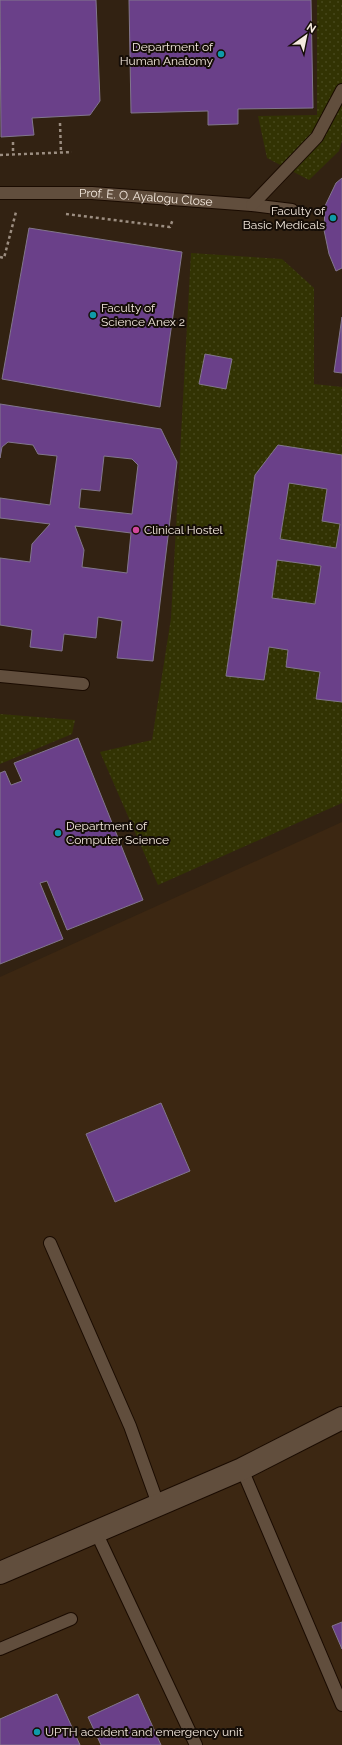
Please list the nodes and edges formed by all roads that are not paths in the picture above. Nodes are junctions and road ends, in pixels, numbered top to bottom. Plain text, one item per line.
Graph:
1 (342, 90) edge
2 (0, 193) edge
3 (252, 205) junction
4 (292, 210) dead end
5 (0, 676) edge
6 (83, 684) dead end
7 (50, 1242) dead end
8 (342, 1418) edge
9 (242, 1469) junction
10 (158, 1504) junction
11 (96, 1532) junction
12 (0, 1573) edge
13 (71, 1619) dead end
14 (0, 1649) edge
15 (342, 1705) edge
16 (196, 1745) edge

1 - 3 lane
2 - 3 lane, Prof. E. O. Ayalogu Close
3 - 4 lane, Prof. E. O. Ayalogu Close
5 - 6 lane
7 - 10 lane
8 - 9 street
9 - 10 street
9 - 15 lane
10 - 11 street
11 - 12 street
11 - 16 lane
13 - 14 lane

